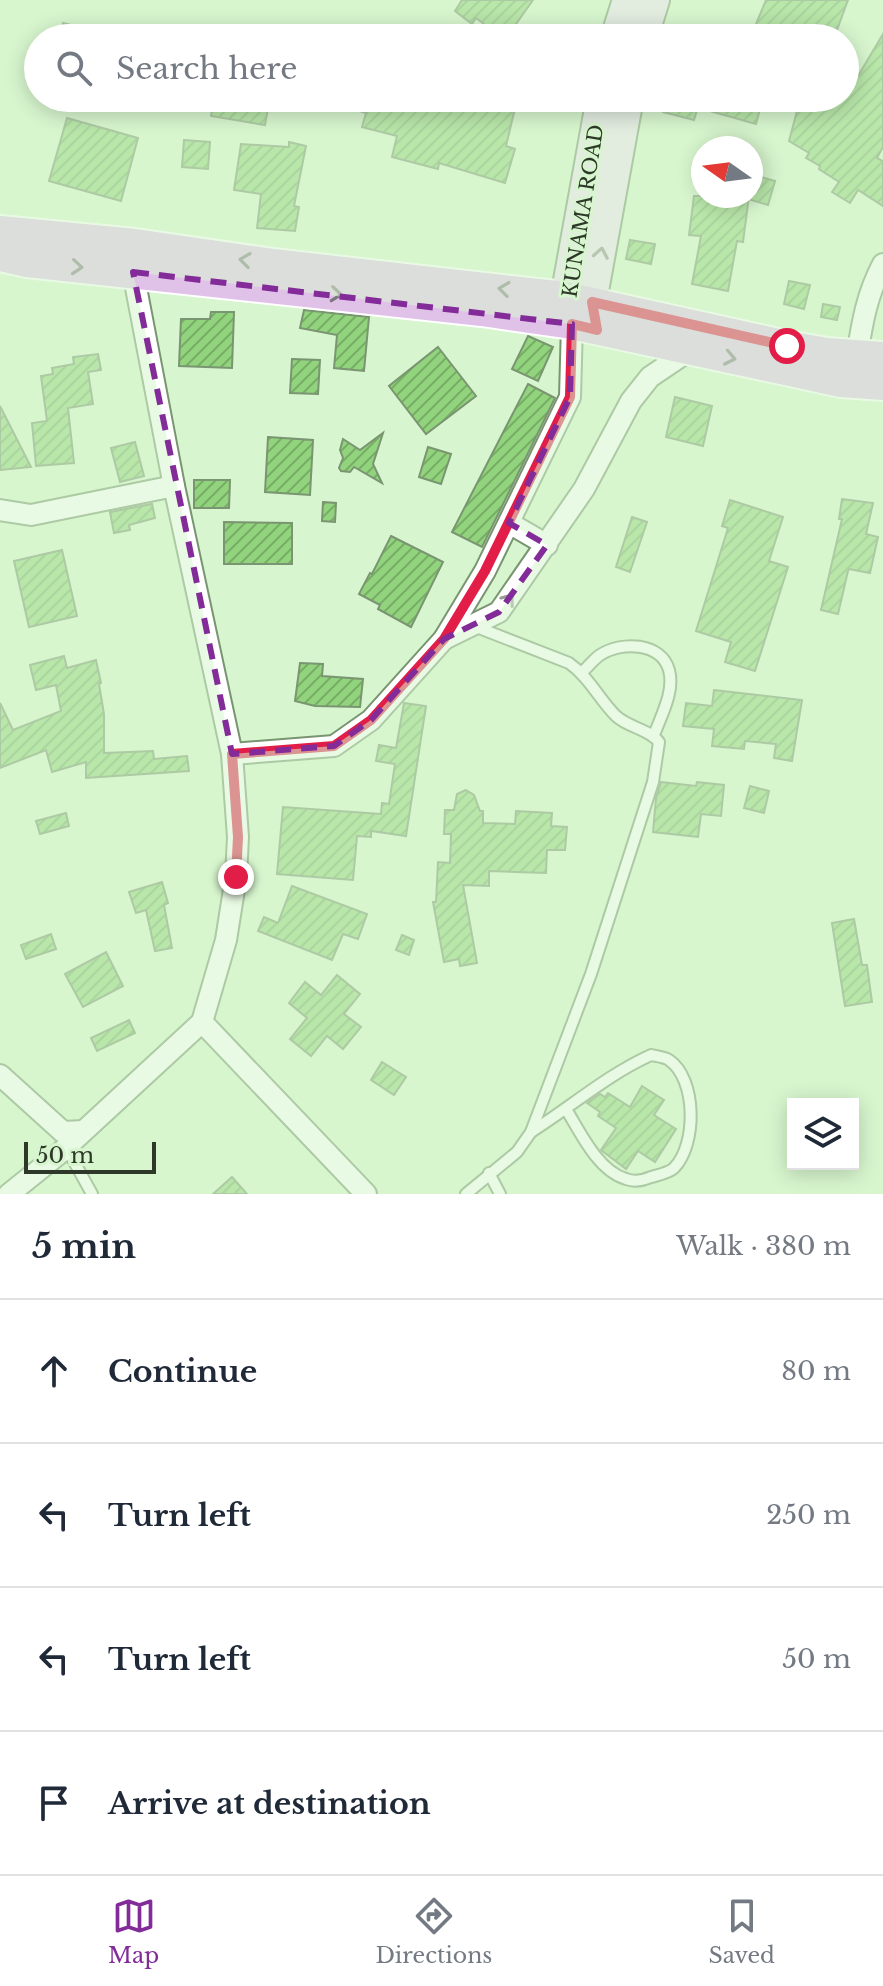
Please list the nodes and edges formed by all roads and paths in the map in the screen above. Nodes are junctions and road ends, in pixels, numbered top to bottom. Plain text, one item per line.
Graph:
1 (627, 0) edge
2 (655, 0) edge
3 (619, 24) edge
4 (647, 24) edge
5 (600, 112) edge
6 (626, 112) edge
7 (0, 231) edge
8 (0, 256) edge
9 (134, 258) junction
10 (883, 264) edge
11 (581, 313) junction
12 (690, 350) junction
13 (870, 357) edge
14 (883, 385) edge
15 (174, 486) junction
16 (0, 510) edge
17 (509, 523) junction
18 (547, 545) junction
19 (471, 625) junction
20 (444, 639) junction
21 (582, 672) junction
22 (654, 735) junction
23 (232, 754) junction
24 (202, 1022) junction
25 (0, 1075) edge
26 (566, 1109) junction
27 (531, 1132) junction
28 (68, 1141) junction
29 (489, 1173) junction
30 (9, 1194) edge
31 (92, 1194) edge
32 (366, 1194) edge
33 (466, 1194) edge
34 (500, 1194) edge

1 - 3 main road
2 - 4 main road
5 - 11 main road, KUNAMA ROAD
11 -> 6 main road, KUNAMA ROAD
7 - 9 main road
8 -> 9 main road
9 - 11 main road
9 - 15 street
10 - 13 street
11 - 12 main road
11 - 13 main road
11 - 17 street
12 -> 14 main road
12 - 18 street
15 - 16 street
15 - 23 street
17 - 18 street
17 - 20 street
19 -> 18 street
19 - 20 street
19 - 21 lane
20 - 23 street
21 - 22 lane
21 - 22 lane
22 - 27 lane
23 - 24 street
24 - 28 street
24 - 32 street
25 - 28 street
26 - 26 lane
26 - 27 lane
27 - 29 lane
28 - 30 street
28 - 31 lane
29 - 33 lane
29 - 34 lane

